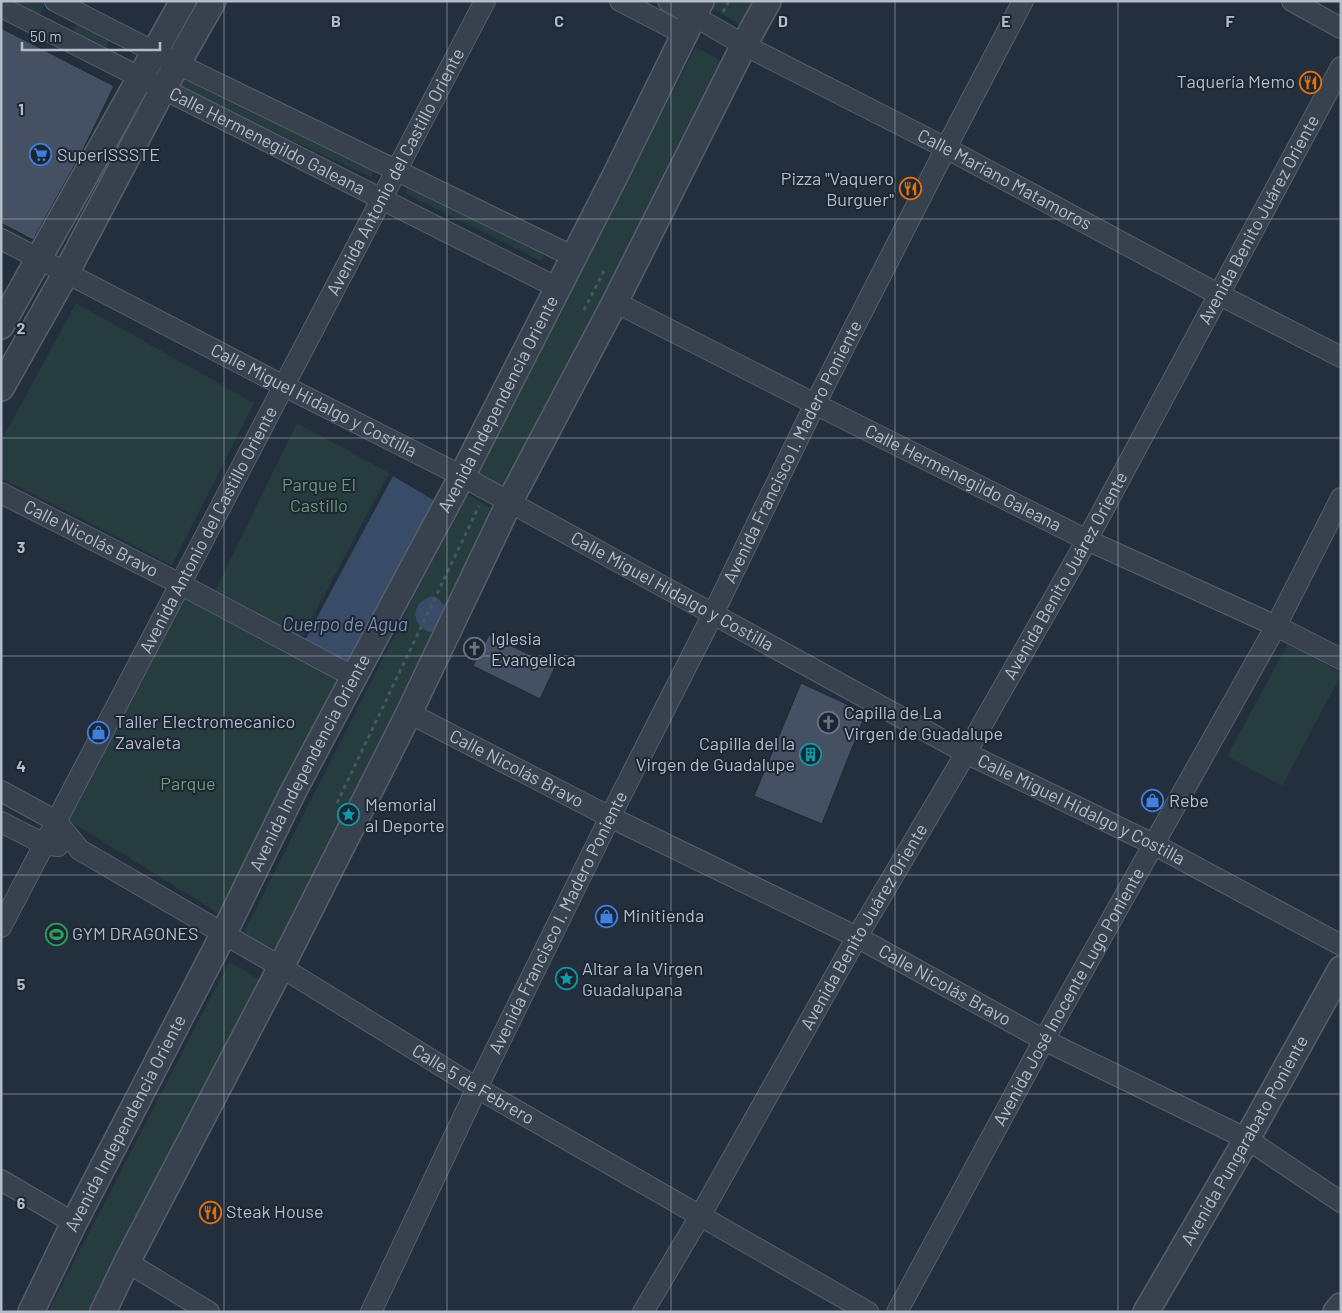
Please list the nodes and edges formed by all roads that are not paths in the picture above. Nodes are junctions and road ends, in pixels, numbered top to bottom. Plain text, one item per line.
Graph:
1 (183, 1) edge
2 (213, 1) edge
3 (485, 1) edge
4 (620, 1) edge
5 (668, 1) edge
6 (768, 1) edge
7 (1022, 1) edge
8 (1292, 1) edge
9 (56, 2) edge
10 (1, 6) edge
11 (693, 17) edge
12 (44, 28) junction
13 (1341, 28) edge
14 (744, 45) junction
15 (154, 51) junction
16 (178, 64) junction
17 (1341, 66) edge
18 (140, 77) junction
19 (163, 89) junction
20 (946, 148) junction
21 (397, 171) junction
22 (382, 199) junction
23 (1, 239) edge
24 (574, 257) junction
25 (39, 259) junction
26 (66, 273) junction
27 (558, 288) junction
28 (1218, 294) junction
29 (615, 302) junction
30 (1, 326) edge
31 (1341, 358) edge
32 (284, 386) junction
33 (1, 388) edge
34 (815, 404) junction
35 (462, 476) junction
36 (1, 493) edge
37 (1341, 498) edge
38 (510, 501) junction
39 (1087, 540) junction
40 (180, 584) junction
41 (713, 614) junction
42 (1276, 626) junction
43 (1341, 658) edge
44 (354, 677) junction
45 (409, 713) junction
46 (966, 753) junction
47 (1, 792) edge
48 (610, 817) junction
49 (56, 821) junction
50 (1, 822) edge
51 (44, 844) junction
52 (1153, 844) junction
53 (80, 850) junction
54 (1, 927) edge
55 (224, 935) junction
56 (856, 937) junction
57 (1341, 945) edge
58 (281, 968) junction
59 (1341, 969) edge
60 (1044, 1040) junction
61 (477, 1088) junction
62 (1247, 1139) junction
63 (1, 1180) edge
64 (1341, 1202) edge
65 (700, 1216) junction
66 (74, 1223) junction
67 (127, 1262) junction
68 (1341, 1306) edge
69 (31, 1312) edge
70 (103, 1312) edge
71 (209, 1312) edge
72 (371, 1312) edge
73 (643, 1312) edge
74 (868, 1312) edge
75 (897, 1312) edge
76 (1146, 1312) edge
77 (1336, 1312) edge

1 - 15 street
2 - 16 street
3 - 21 street, Avenida Antonio del Castillo Oriente
4 - 11 street, Calle Mariano Matamoros
5 - 11 street, Calle Mariano Matamoros
6 - 14 street
7 - 20 street, Avenida Francisco I. Madero Poniente
8 - 13 street
9 - 12 street
9 - 15 street, Calle Hermenegildo Galeana
10 - 12 street, Calle Hermenegildo Galeana
11 - 14 street, Calle Mariano Matamoros
11 - 24 street, Avenida Independencia Oriente
12 - 18 street, Calle Hermenegildo Galeana
14 - 20 street, Calle Mariano Matamoros
14 - 29 street
15 - 16 street, Calle Hermenegildo Galeana
15 - 18 street
16 - 19 street
16 - 21 street, Calle Hermenegildo Galeana
17 - 28 street, Avenida Benito Juárez Oriente
18 - 19 street, Calle Hermenegildo Galeana
18 - 25 street
19 - 22 street, Calle Hermenegildo Galeana
19 - 26 street
20 - 28 street, Calle Mariano Matamoros
20 - 34 street, Avenida Francisco I. Madero Poniente
21 - 22 street, Avenida Antonio del Castillo Oriente
21 - 24 street, Calle Hermenegildo Galeana
22 - 27 street, Calle Hermenegildo Galeana
22 - 32 street, Avenida Antonio del Castillo Oriente
23 - 25 street, Calle Miguel Hidalgo y Costilla
24 - 27 street, Avenida Independencia Oriente
25 - 26 street, Calle Miguel Hidalgo y Costilla
25 - 30 street
26 - 32 street, Calle Miguel Hidalgo y Costilla
26 - 33 street
27 - 35 street, Avenida Independencia Oriente
28 - 31 street, Calle Mariano Matamoros
28 - 39 street, Avenida Benito Juárez Oriente
29 - 34 street, Calle Hermenegildo Galeana
29 - 38 street
32 - 35 street, Calle Miguel Hidalgo y Costilla
32 - 40 street, Avenida Antonio del Castillo Oriente
34 - 39 street, Calle Hermenegildo Galeana
34 - 41 street, Avenida Francisco I. Madero Poniente
35 - 38 street, Calle Miguel Hidalgo y Costilla
35 - 44 street, Avenida Independencia Oriente
36 - 40 street, Calle Nicolás Bravo
37 - 42 street, Avenida José Inocente Lugo Poniente
38 - 41 street, Calle Miguel Hidalgo y Costilla
38 - 45 street
39 - 42 street, Calle Hermenegildo Galeana
39 - 46 street, Avenida Benito Juárez Oriente
40 - 44 street, Calle Nicolás Bravo
40 - 49 street, Avenida Antonio del Castillo Oriente
41 - 46 street, Calle Miguel Hidalgo y Costilla
41 - 48 street, Avenida Francisco I. Madero Poniente
42 - 43 street, Calle Hermenegildo Galeana
42 - 52 street, Avenida José Inocente Lugo Poniente
44 - 55 street, Avenida Independencia Oriente
45 - 48 street, Calle Nicolás Bravo
45 - 58 street
46 - 52 street, Calle Miguel Hidalgo y Costilla
46 - 56 street, Avenida Benito Juárez Oriente
47 - 49 street, Calle 5 de Febrero
48 - 56 street, Calle Nicolás Bravo
48 - 61 street, Avenida Francisco I. Madero Poniente
49 - 51 street, Avenida Antonio del Castillo Oriente
49 - 53 street, Calle 5 de Febrero
50 - 51 street, Calle 5 de Febrero
51 - 53 street, Calle 5 de Febrero
51 - 54 street, Avenida Antonio del Castillo Oriente
52 - 57 street, Calle Miguel Hidalgo y Costilla
52 - 60 street, Avenida José Inocente Lugo Poniente
53 - 55 street, Calle 5 de Febrero
55 - 58 street, Calle 5 de Febrero
55 - 66 street, Avenida Independencia Oriente
56 - 60 street, Calle Nicolás Bravo
56 - 65 street, Avenida Benito Juárez Oriente
58 - 61 street, Calle 5 de Febrero
58 - 67 street
59 - 62 street, Avenida Pungarabato Poniente
60 - 62 street, Calle Nicolás Bravo
60 - 75 street, Avenida José Inocente Lugo Poniente
61 - 65 street, Calle 5 de Febrero
61 - 72 street, Avenida Francisco I. Madero Poniente
62 - 64 street, Calle Nicolás Bravo
62 - 76 street, Avenida Pungarabato Poniente
63 - 66 street
65 - 73 street, Avenida Benito Juárez Oriente
65 - 74 street, Calle 5 de Febrero
66 - 69 street, Avenida Independencia Oriente
67 - 70 street
67 - 71 street
68 - 77 street

